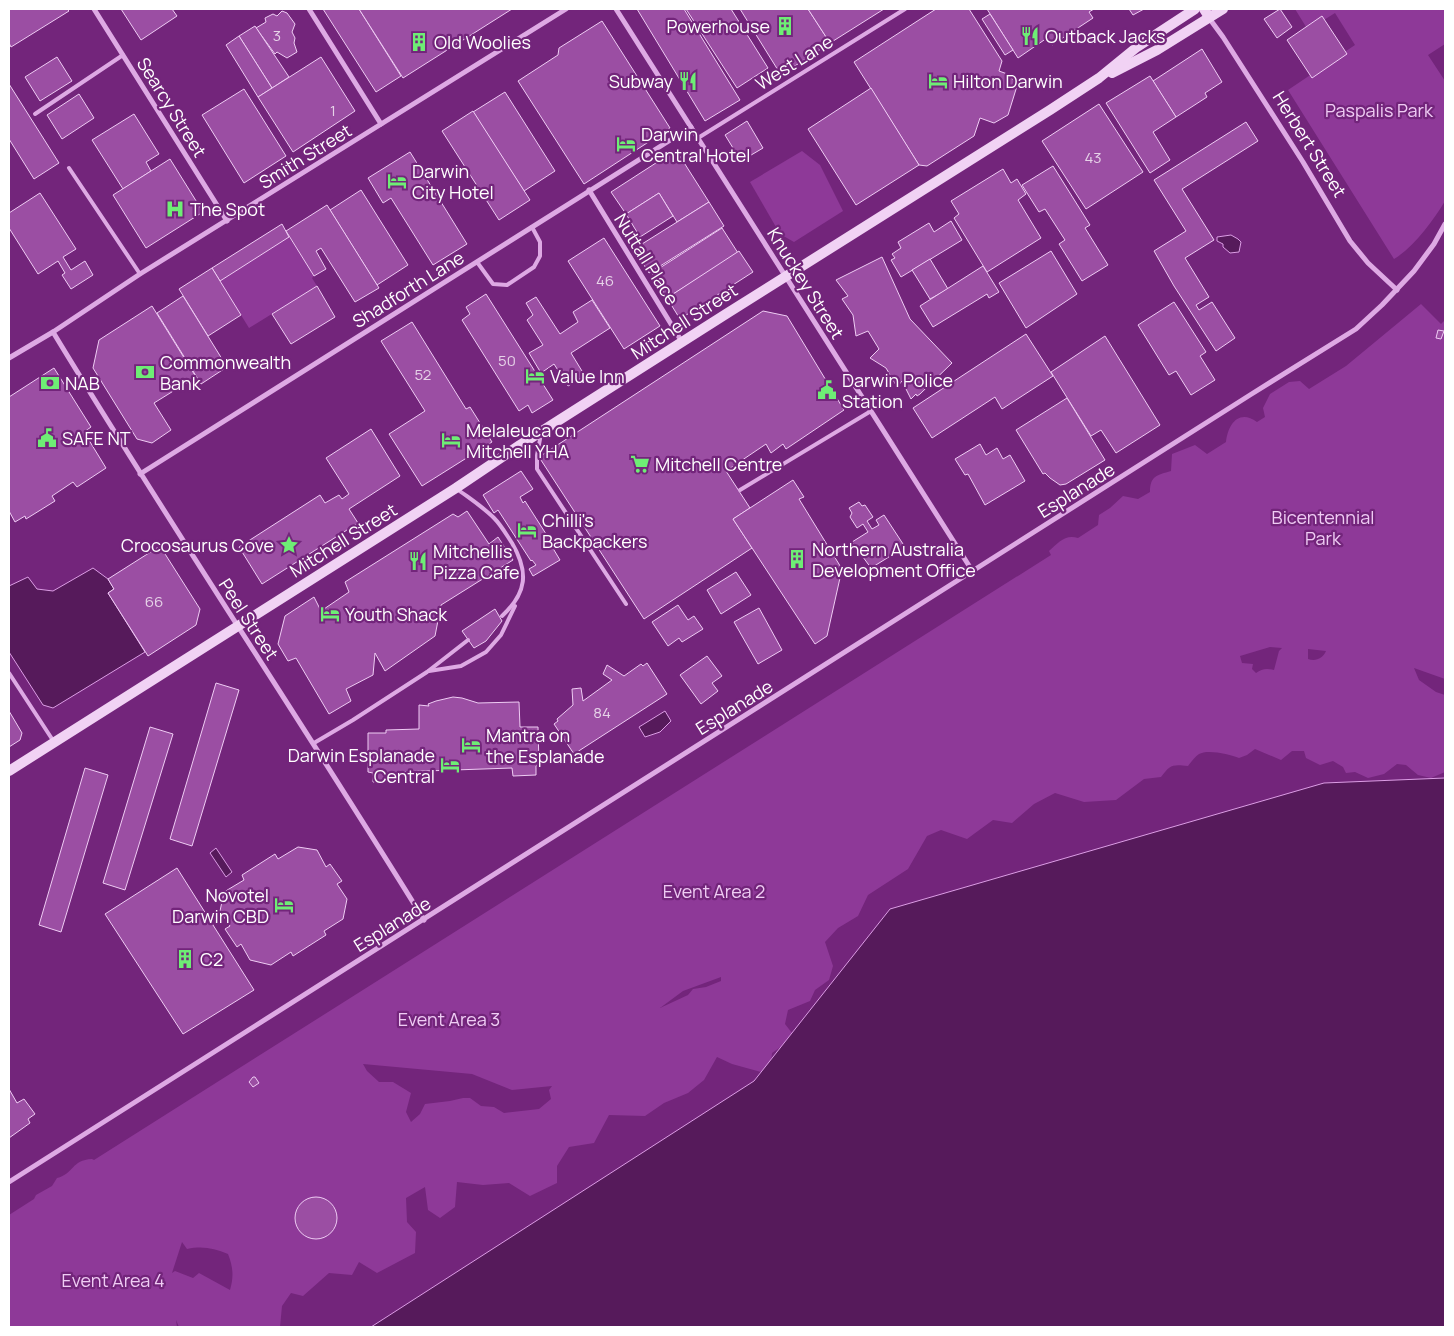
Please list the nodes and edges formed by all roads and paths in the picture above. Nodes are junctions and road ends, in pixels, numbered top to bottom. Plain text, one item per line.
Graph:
1 (94, 9) edge
2 (309, 9) edge
3 (566, 9) edge
4 (616, 9) edge
5 (905, 9) edge
6 (1195, 9) edge
7 (1223, 9) edge
8 (1206, 13) edge
9 (123, 55) junction
10 (1099, 78) junction
11 (35, 114) dead end
12 (381, 124) junction
13 (690, 127) junction
14 (698, 138) junction
15 (69, 168) dead end
16 (589, 190) junction
17 (227, 221) junction
18 (1445, 224) edge
19 (532, 227) junction
20 (477, 262) junction
21 (140, 274) junction
22 (785, 276) junction
23 (1397, 290) junction
24 (53, 332) junction
25 (682, 342) junction
26 (9, 358) edge
27 (871, 411) junction
28 (542, 431) junction
29 (140, 474) junction
30 (456, 488) junction
31 (740, 490) dead end
32 (973, 572) junction
33 (519, 597) junction
34 (626, 604) dead end
35 (502, 616) dead end
36 (237, 625) junction
37 (468, 640) dead end
38 (427, 672) junction
39 (9, 673) edge
40 (54, 742) junction
41 (314, 743) junction
42 (9, 771) edge
43 (424, 920) junction
44 (9, 1182) edge

1 - 9 street, Searcy Street
2 - 12 street
3 - 12 street, Smith Street
4 - 13 street, Knuckey Street
5 - 14 lane, West Lane
6 - 10 street, Mitchell Street
7 - 8 street, Mitchell Street
8 - 10 street, Mitchell Street
8 - 23 street, Herbert Street
9 - 11 lane
9 - 17 street, Searcy Street
10 - 22 street, Mitchell Street
12 - 17 street, Smith Street
13 - 14 street, Knuckey Street
13 - 16 street, Shadforth Lane
14 - 22 street, Knuckey Street
15 - 21 lane
16 - 19 street, Shadforth Lane
16 - 25 street, Nuttall Place
17 - 21 street, Smith Street
18 - 23 street, Esplanade
19 - 20 street, Shadforth Lane
19 - 20 lane
20 - 29 street, Shadforth Lane
21 - 24 street, Smith Street
22 - 25 street, Mitchell Street
22 - 27 street, Knuckey Street
23 - 32 street, Esplanade
24 - 26 street, Smith Street
24 - 29 street, Peel Street
25 - 28 street, Mitchell Street
27 - 31 lane
27 - 32 street, Knuckey Street
28 - 30 street, Mitchell Street
28 - 34 lane
29 - 36 street, Peel Street
30 - 33 lane
30 - 36 street, Mitchell Street
32 - 43 street, Esplanade
33 - 35 lane
33 - 38 lane
36 - 40 street, Mitchell Street
36 - 41 street, Peel Street
37 - 38 lane
38 - 41 lane
39 - 40 lane
40 - 42 street, Mitchell Street
41 - 43 street, Peel Street
43 - 44 street, Esplanade

